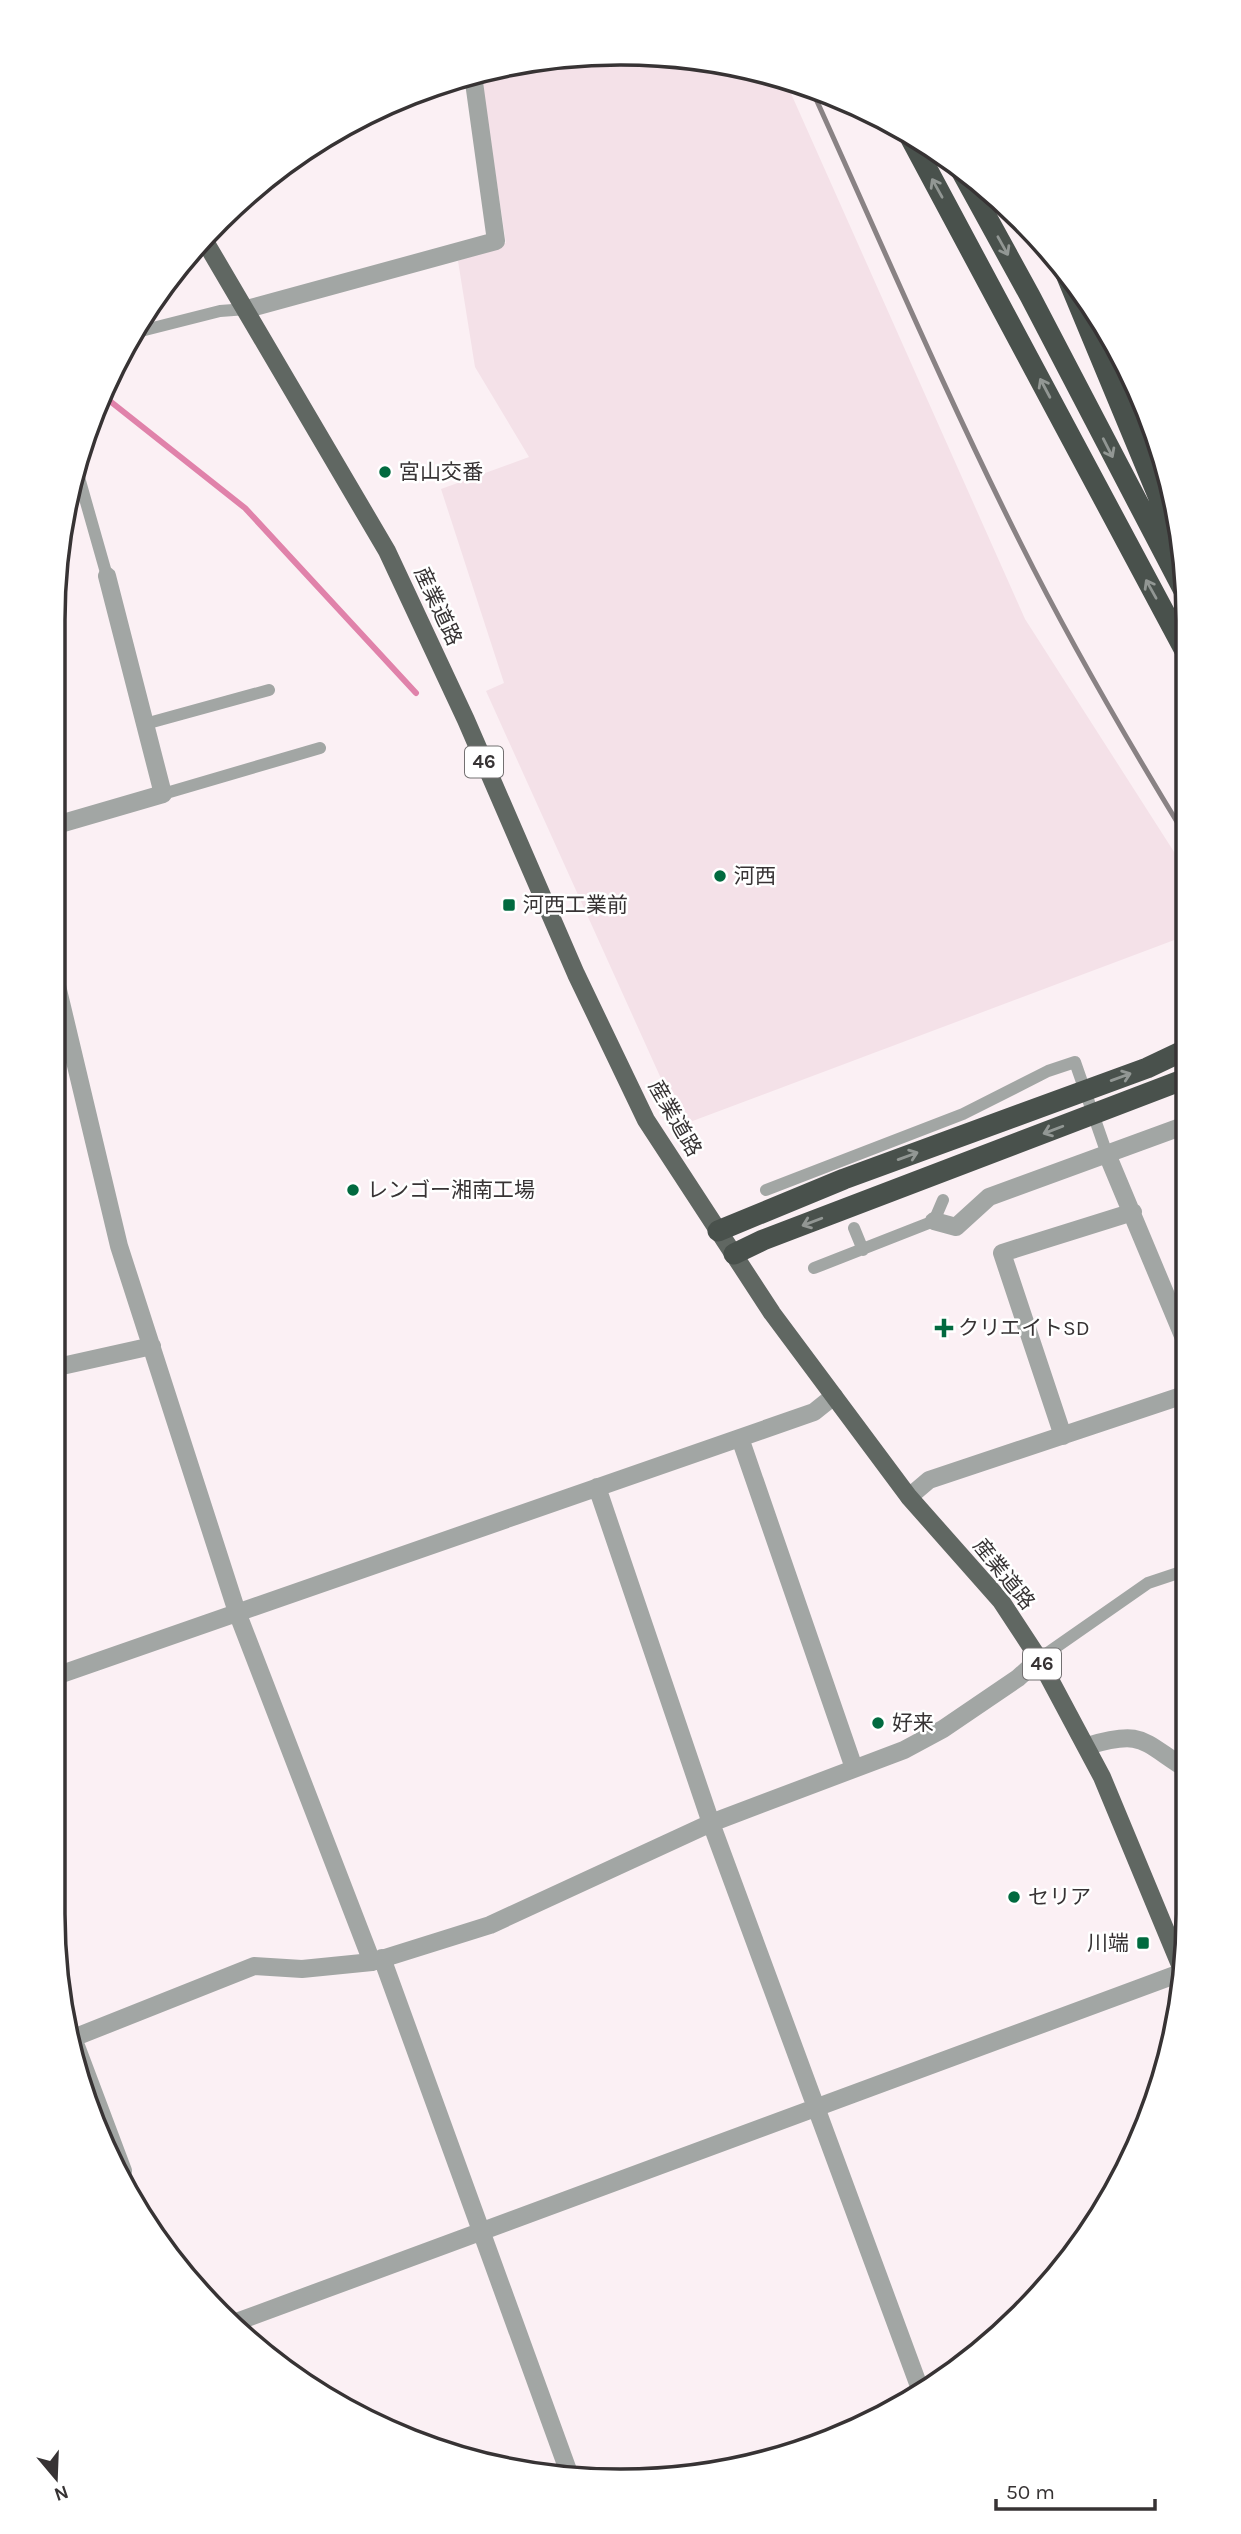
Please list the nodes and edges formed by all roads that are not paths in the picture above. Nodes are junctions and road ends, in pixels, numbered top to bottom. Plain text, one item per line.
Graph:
1 (473, 85) edge
2 (917, 151) edge
3 (972, 191) edge
4 (209, 248) edge
5 (1072, 296) edge
6 (1079, 306) edge
7 (247, 309) junction
8 (147, 330) edge
9 (1093, 342) junction
10 (82, 487) edge
11 (1167, 517) edge
12 (1174, 571) edge
13 (107, 576) joint
14 (1176, 634) edge
15 (269, 691) dead end
16 (145, 724) junction
17 (320, 748) dead end
18 (163, 794) junction
19 (65, 821) edge
20 (65, 1023) edge
21 (1176, 1054) edge
22 (1176, 1082) edge
23 (1176, 1129) edge
24 (1107, 1154) junction
25 (766, 1190) dead end
26 (943, 1200) dead end
27 (1133, 1212) junction
28 (934, 1221) junction
29 (854, 1228) dead end
30 (718, 1231) junction
31 (863, 1251) junction
32 (734, 1254) junction
33 (814, 1268) dead end
34 (1176, 1313) edge
35 (152, 1346) junction
36 (65, 1365) edge
37 (834, 1396) junction
38 (1176, 1398) edge
39 (1063, 1436) junction
40 (740, 1438) junction
41 (597, 1487) junction
42 (909, 1497) junction
43 (1176, 1574) edge
44 (237, 1612) junction
45 (1039, 1659) junction
46 (65, 1672) edge
47 (1087, 1746) junction
48 (1176, 1761) edge
49 (854, 1768) junction
50 (711, 1823) junction
51 (1175, 1953) edge
52 (377, 1960) junction
53 (1172, 1976) edge
54 (79, 2036) edge
55 (816, 2107) junction
56 (481, 2231) junction
57 (242, 2320) edge
58 (918, 2383) edge
59 (566, 2466) edge

1 - 7 street
14 -> 2 highway
3 -> 12 highway
4 - 7 main road, 産業道路 / 46
5 - 9 highway
6 - 9 highway
7 - 8 lane
7 - 30 main road, 産業道路 / 46
9 - 11 highway
10 - 13 lane
13 - 16 street
15 - 16 lane
16 - 18 street
17 - 18 lane
18 - 19 street
20 - 35 street
30 -> 21 highway
22 -> 32 highway
23 - 24 street
24 - 25 lane
24 - 27 street
24 - 28 street
26 - 28 lane
27 - 34 street
27 - 39 street
28 - 31 lane
29 - 31 lane
30 - 32 main road, 産業道路 / 46
31 - 33 lane
32 - 37 main road, 産業道路 / 46
35 - 36 street
35 - 44 street
37 - 40 street
37 - 42 main road, 産業道路 / 46
38 - 39 street
39 - 42 street
40 - 41 street
40 - 49 street
41 - 44 street
41 - 50 street
42 - 45 main road, 産業道路 / 46
43 - 45 lane
44 - 46 street
44 - 52 street
45 - 47 main road, 産業道路 / 46
45 - 49 street
47 - 48 street
47 - 51 main road, 産業道路 / 46
49 - 50 street
50 - 52 street
50 - 55 street
52 - 54 street
52 - 56 street
53 - 55 street
55 - 56 street
55 - 58 street
56 - 57 street
56 - 59 street

